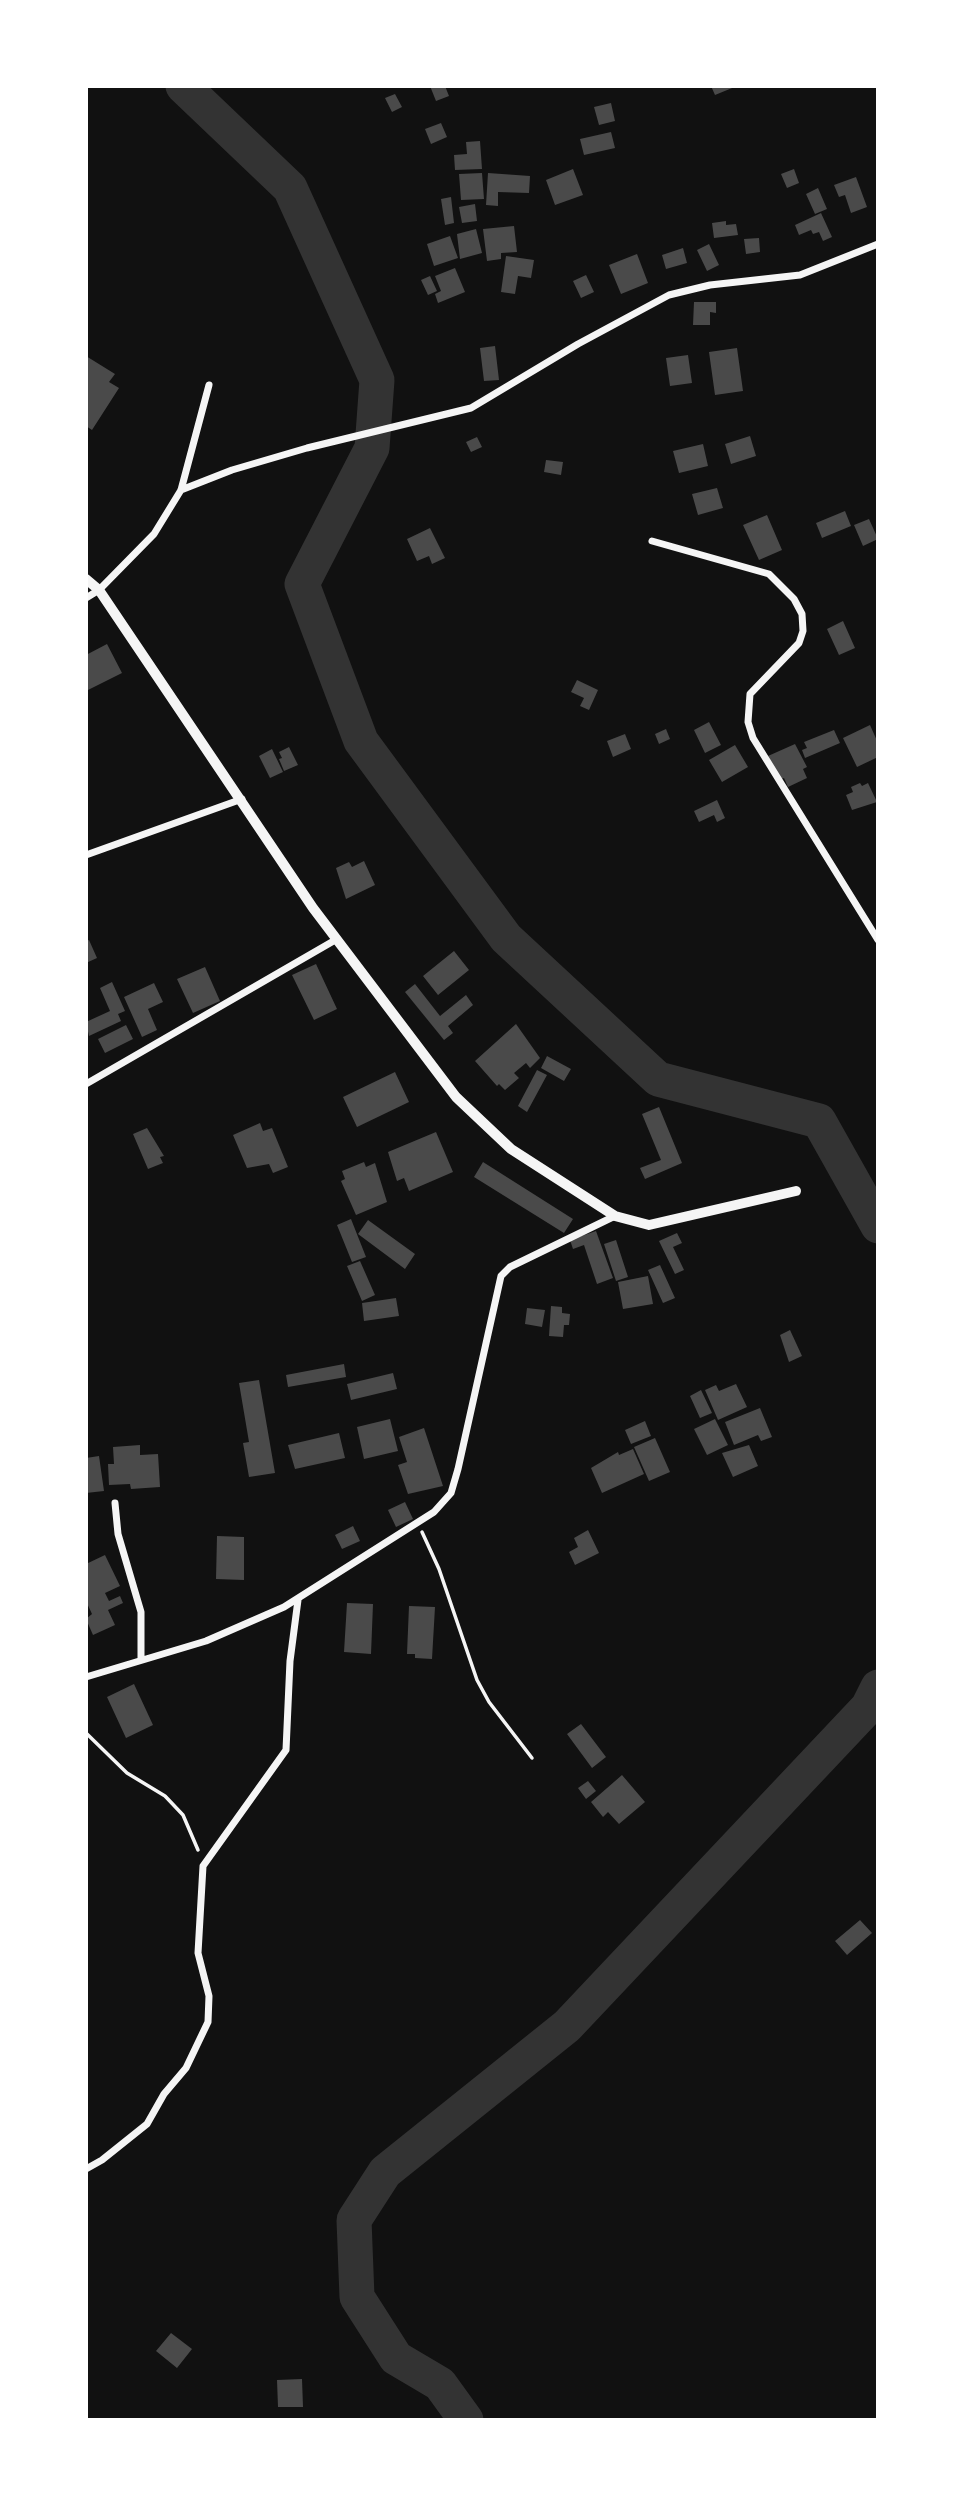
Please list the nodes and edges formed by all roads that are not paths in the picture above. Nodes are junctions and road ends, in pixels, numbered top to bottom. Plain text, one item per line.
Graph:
1 (878, 244) edge
2 (209, 384) dead end
3 (181, 490) junction
4 (652, 541) dead end
5 (86, 579) edge
6 (99, 590) junction
7 (86, 598) edge
8 (242, 799) junction
9 (86, 855) edge
10 (337, 939) junction
11 (878, 940) edge
12 (86, 1084) edge
13 (796, 1191) dead end
14 (615, 1216) junction
15 (115, 1503) dead end
16 (298, 1600) junction
17 (141, 1659) junction
18 (86, 1677) edge
19 (86, 2169) edge

1 - 3 street
2 - 3 street
3 - 6 street
4 - 11 street
5 - 6 street
6 - 7 street
6 - 8 street
8 - 9 street
8 - 10 street
10 - 12 street
10 - 14 street
13 - 14 street
14 - 16 street
15 - 17 street
16 - 17 street
16 - 19 street
17 - 18 street

